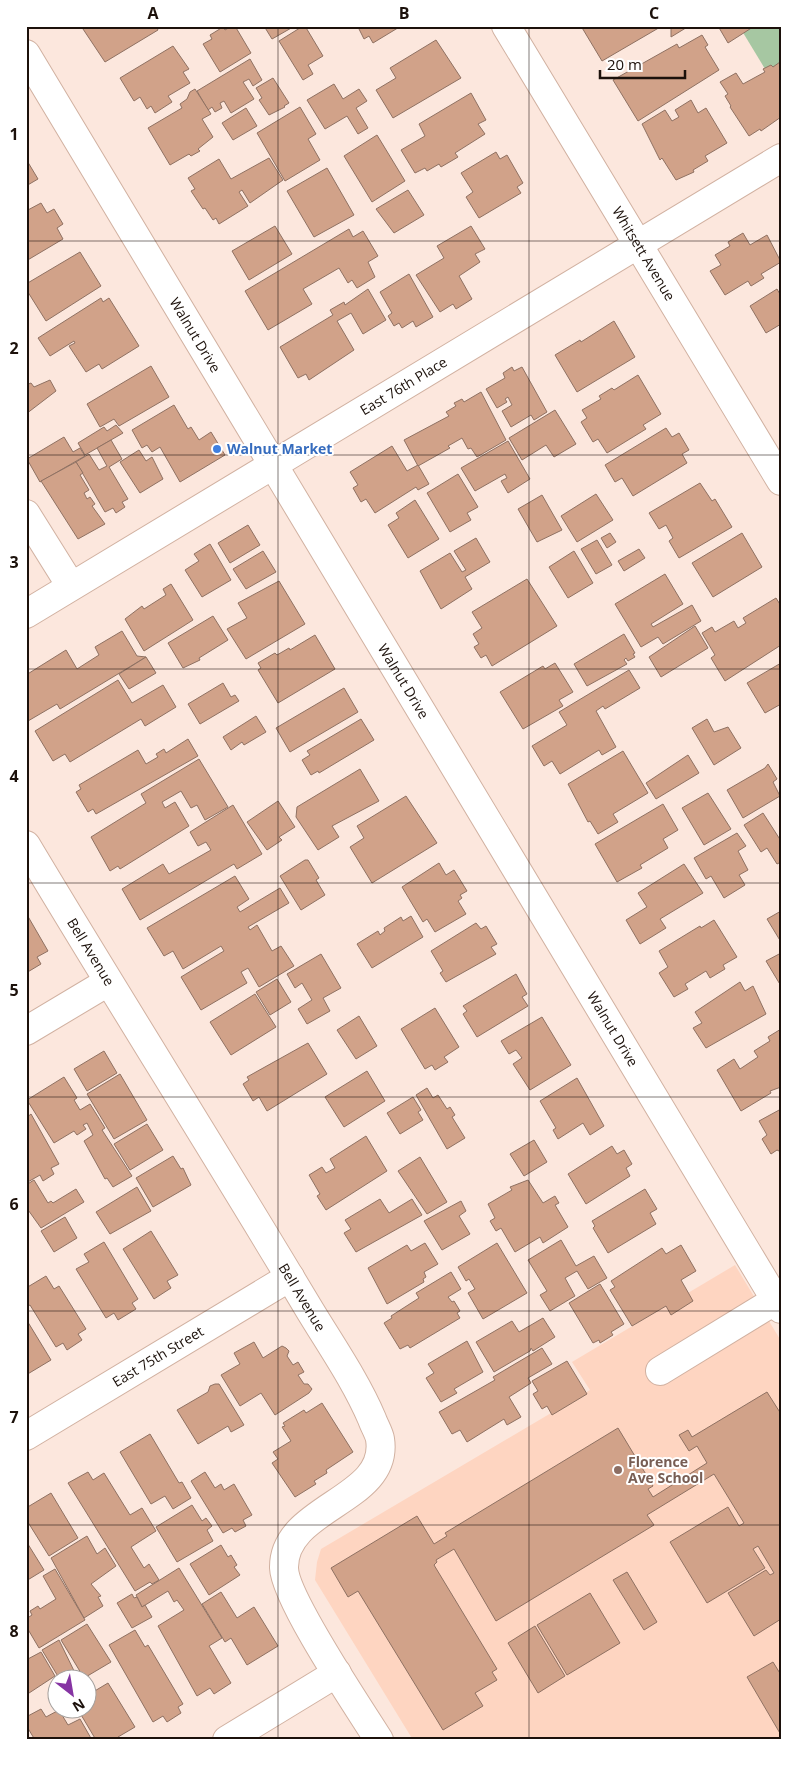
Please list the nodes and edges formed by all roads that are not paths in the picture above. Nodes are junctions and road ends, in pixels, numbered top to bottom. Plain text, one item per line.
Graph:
1 (506, 26) edge
2 (26, 54) edge
3 (781, 158) edge
4 (638, 244) junction
5 (272, 465) junction
6 (781, 481) edge
7 (26, 514) edge
8 (71, 586) junction
9 (26, 614) edge
10 (26, 845) edge
11 (108, 982) junction
12 (26, 1031) edge
13 (290, 1277) junction
14 (778, 1304) edge
15 (660, 1371) dead end
16 (26, 1436) edge
17 (338, 1673) junction
18 (227, 1740) edge
19 (379, 1740) edge

1 - 4 street, Whitsett Avenue
2 - 5 street, Walnut Drive
3 - 4 street, East 76th Place
4 - 5 street, East 76th Place
4 - 6 street, Whitsett Avenue
5 - 8 street, East 76th Place
5 - 14 street, Walnut Drive
7 - 8 street
8 - 9 street, East 76th Place
10 - 11 street, Bell Avenue
11 - 12 street
11 - 13 street, Bell Avenue
13 - 16 street, East 75th Street
13 - 17 street, Bell Avenue
14 - 15 street
17 - 18 street
17 - 19 street, Bell Avenue

